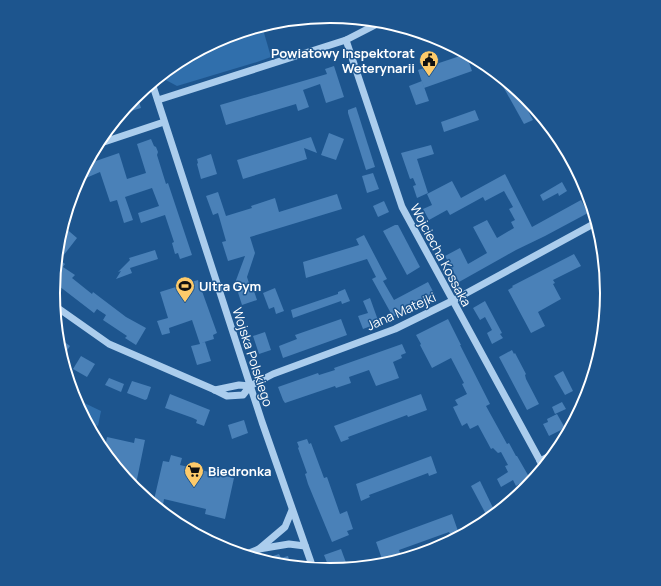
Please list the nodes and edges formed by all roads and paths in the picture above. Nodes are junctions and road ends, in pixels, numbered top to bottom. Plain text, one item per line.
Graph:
1 (373, 26) edge
2 (346, 40) junction
3 (154, 88) edge
4 (158, 100) junction
5 (164, 122) junction
6 (108, 141) edge
7 (591, 225) edge
8 (452, 301) junction
9 (61, 310) edge
10 (250, 386) junction
11 (543, 459) edge
12 (540, 461) joint
13 (292, 510) junction
14 (305, 546) junction
15 (259, 549) junction
16 (253, 552) edge
17 (311, 562) edge

1 - 2 street
2 - 4 street
2 - 8 street, Wojciecha Kossaka
3 - 4 street, Wojska Polskiego
4 - 5 street, Wojska Polskiego
5 - 6 street
5 - 10 street, Wojska Polskiego
7 - 8 street, Jana Matejki
8 - 10 street, Jana Matejki
8 - 12 street, Wojciecha Kossaka
9 - 10 street
10 - 13 street, Wojska Polskiego
11 - 12 street
13 - 14 street, Wojska Polskiego
13 - 15 street
14 - 15 street
14 - 17 street, Wojska Polskiego
15 - 16 street

